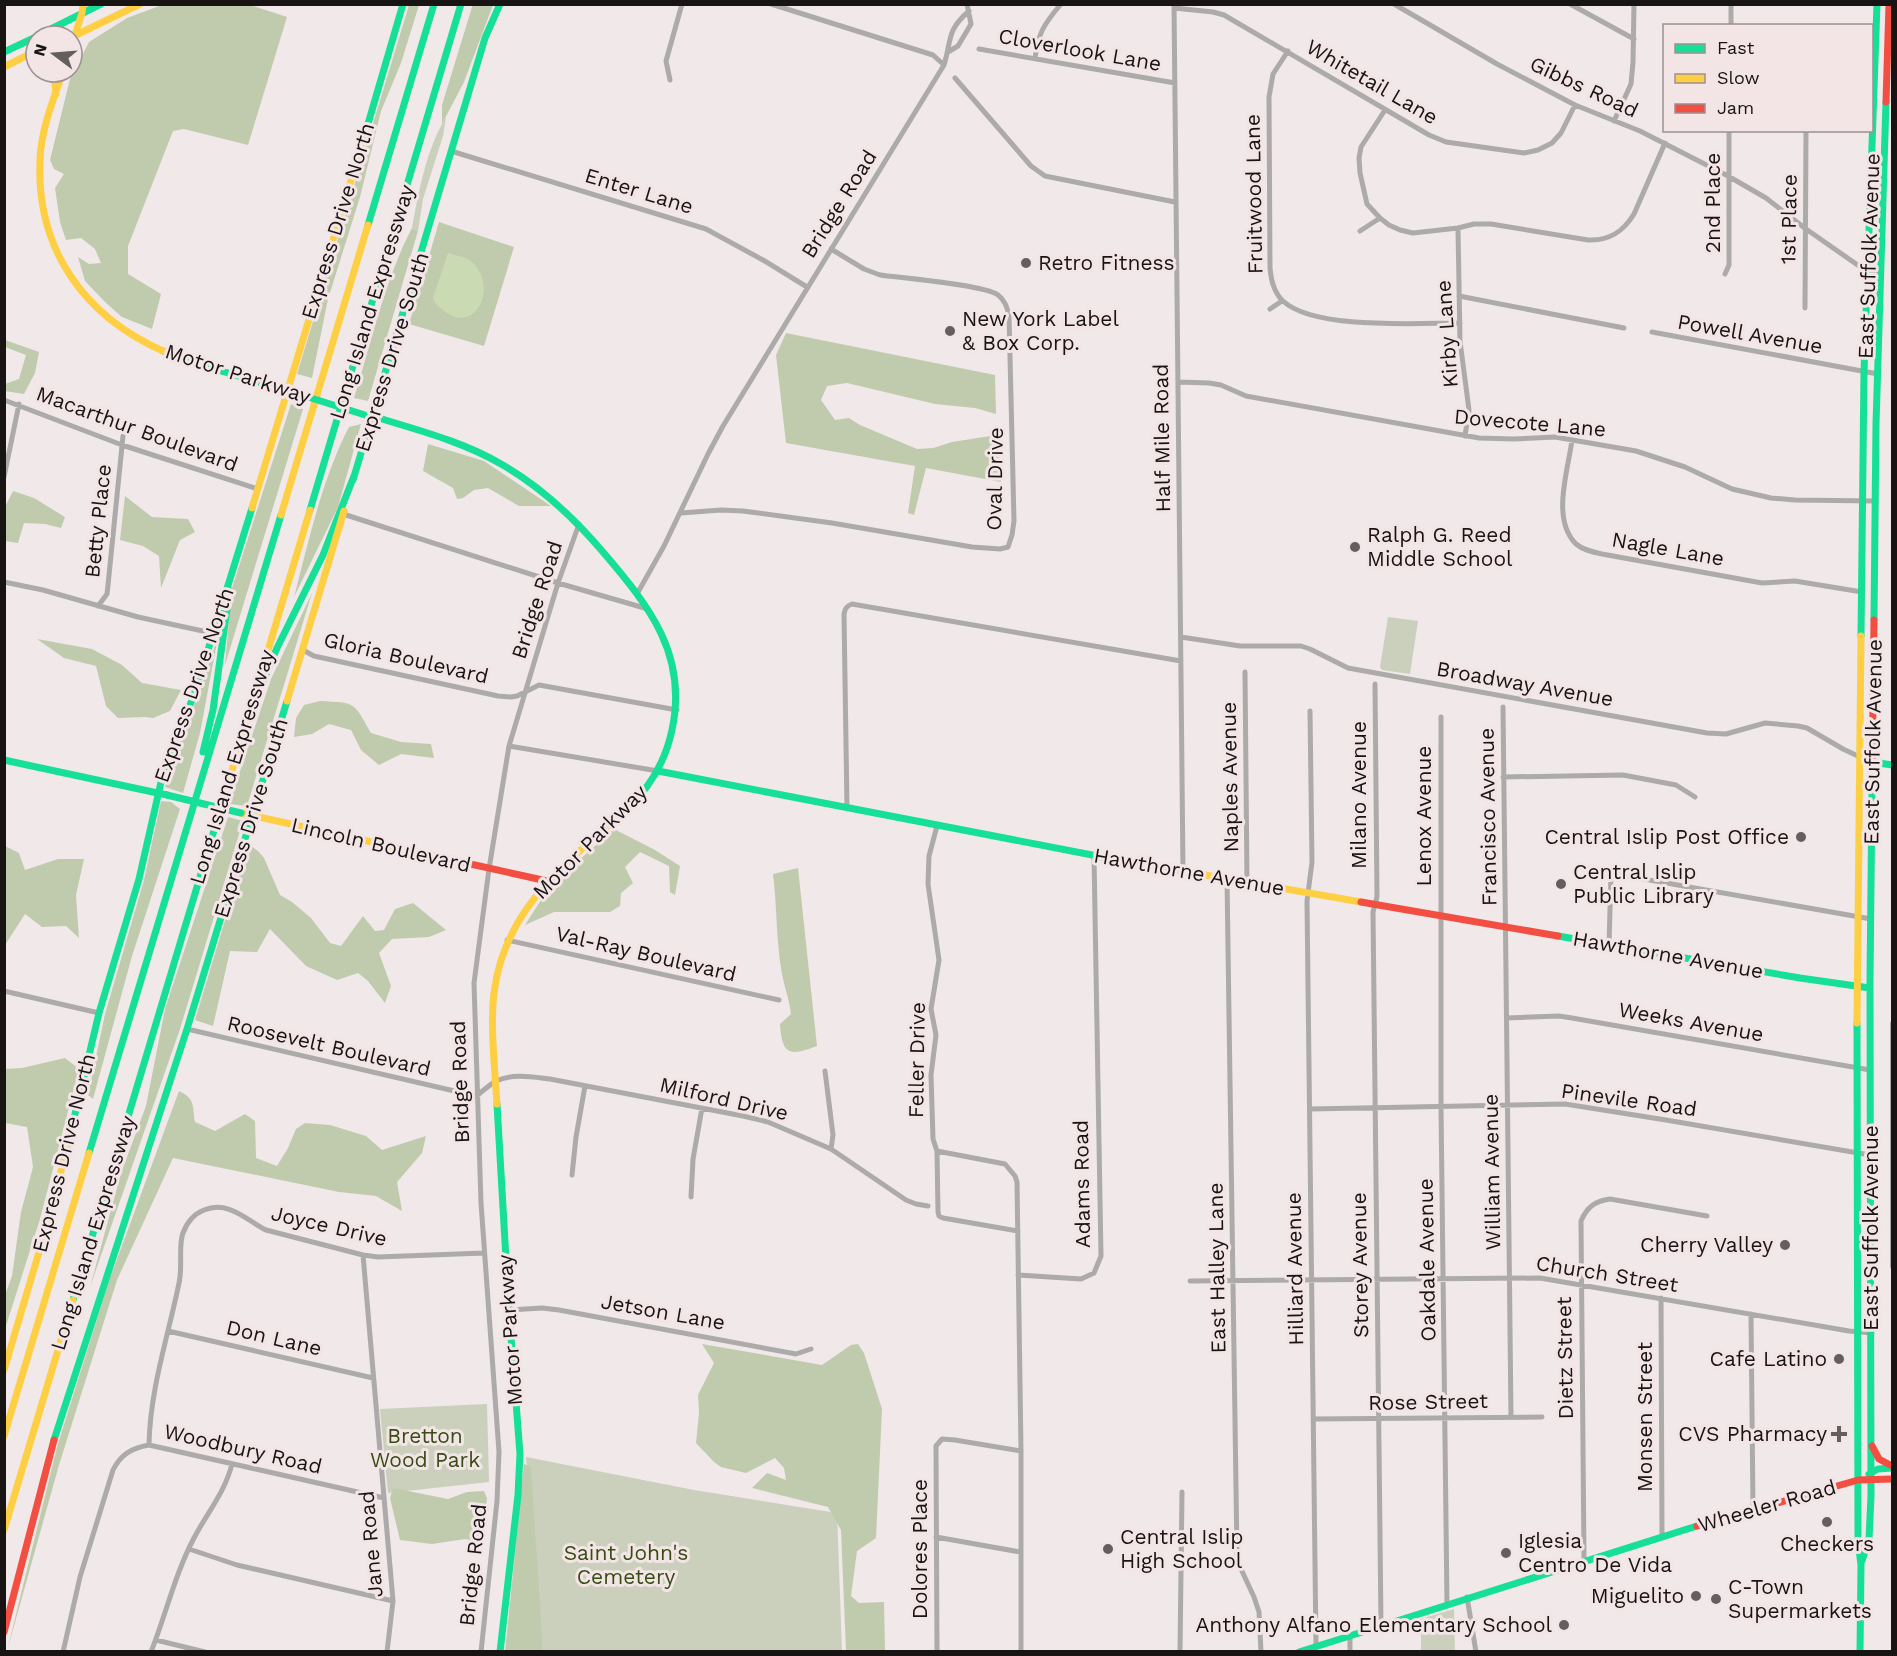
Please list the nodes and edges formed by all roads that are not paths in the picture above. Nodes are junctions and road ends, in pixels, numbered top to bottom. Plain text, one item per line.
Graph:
1 (83, 4) edge
2 (101, 4) edge
3 (140, 4) edge
4 (403, 4) edge
5 (434, 4) edge
6 (461, 4) edge
7 (500, 4) edge
8 (682, 4) edge
9 (771, 4) edge
10 (967, 4) edge
11 (1061, 4) edge
12 (1394, 4) edge
13 (1570, 4) edge
14 (1634, 4) edge
15 (1731, 4) edge
16 (1877, 4) edge
17 (1889, 4) edge
18 (1174, 6) edge
19 (969, 11) junction
20 (82, 13) junction
21 (60, 24) edge
22 (78, 24) edge
23 (1731, 24) edge
24 (84, 32) edge
25 (1634, 39) junction
26 (24, 42) edge
27 (979, 49) dead end
28 (1288, 51) junction
29 (4, 52) edge
30 (948, 52) junction
31 (24, 58) edge
32 (1035, 59) junction
33 (24, 62) edge
34 (944, 65) junction
35 (4, 69) edge
36 (954, 78) dead end
37 (670, 80) dead end
38 (1175, 83) junction
39 (55, 84) edge
40 (59, 84) edge
41 (56, 94) junction
42 (1575, 105) junction
43 (1385, 110) junction
44 (1614, 121) junction
45 (1729, 132) edge
46 (1806, 132) edge
47 (1665, 143) junction
48 (451, 151) junction
49 (1728, 176) junction
50 (1175, 202) junction
51 (1380, 218) junction
52 (1458, 228) junction
53 (1806, 229) junction
54 (1360, 231) dead end
55 (831, 249) junction
56 (1868, 271) junction
57 (1725, 274) dead end
58 (1881, 274) junction
59 (807, 287) junction
60 (1459, 297) junction
61 (1282, 301) junction
62 (1805, 308) dead end
63 (1270, 309) dead end
64 (1460, 323) junction
65 (1624, 328) dead end
66 (1652, 332) dead end
67 (1864, 372) junction
68 (1878, 374) junction
69 (1178, 382) junction
70 (289, 391) junction
71 (4, 400) edge
72 (19, 404) junction
73 (369, 415) junction
74 (123, 436) dead end
75 (1465, 436) junction
76 (8, 440) edge
77 (1572, 440) junction
78 (122, 445) junction
79 (354, 476) junction
80 (4, 477) edge
81 (258, 489) junction
82 (1863, 501) junction
83 (1876, 501) junction
84 (681, 513) junction
85 (343, 514) junction
86 (579, 524) junction
87 (4, 582) edge
88 (558, 583) junction
89 (228, 585) junction
90 (1862, 592) junction
91 (637, 594) junction
92 (98, 606) junction
93 (648, 609) junction
94 (212, 633) junction
95 (1181, 637) junction
96 (303, 650) junction
97 (1181, 661) junction
98 (1245, 672) dead end
99 (1375, 684) dead end
100 (526, 690) junction
101 (1503, 707) dead end
102 (677, 710) junction
103 (1310, 711) dead end
104 (1441, 717) dead end
105 (509, 746) junction
106 (235, 757) junction
107 (1860, 758) junction
108 (4, 760) edge
109 (1873, 762) junction
110 (1893, 765) edge
111 (658, 771) junction
112 (1503, 777) junction
113 (158, 794) junction
114 (1695, 797) dead end
115 (847, 808) junction
116 (252, 815) junction
117 (937, 826) junction
118 (186, 827) junction
119 (1094, 856) junction
120 (489, 869) junction
121 (1587, 869) dead end
122 (1183, 871) junction
123 (1611, 874) junction
124 (1227, 879) junction
125 (547, 881) junction
126 (1247, 882) junction
127 (1309, 892) junction
128 (1375, 905) junction
129 (1440, 915) junction
130 (1858, 917) junction
131 (1871, 919) junction
132 (1505, 927) junction
133 (507, 940) junction
134 (1609, 945) junction
135 (1857, 987) junction
136 (1870, 988) junction
137 (4, 991) edge
138 (779, 1000) dead end
139 (99, 1013) junction
140 (1507, 1018) junction
141 (187, 1029) junction
142 (1857, 1069) junction
143 (1870, 1070) junction
144 (825, 1071) dead end
145 (496, 1082) junction
146 (585, 1086) junction
147 (476, 1096) junction
148 (1441, 1107) junction
149 (1508, 1107) junction
150 (702, 1108) junction
151 (1375, 1108) junction
152 (1310, 1109) junction
153 (831, 1149) junction
154 (938, 1151) junction
155 (1857, 1154) junction
156 (1870, 1155) junction
157 (572, 1175) dead end
158 (692, 1197) dead end
159 (928, 1206) dead end
160 (1707, 1216) dead end
161 (1018, 1231) junction
162 (484, 1252) junction
163 (363, 1255) junction
164 (1018, 1275) junction
165 (1510, 1278) junction
166 (1377, 1279) junction
167 (1444, 1279) junction
168 (1234, 1280) junction
169 (1312, 1280) junction
170 (1190, 1281) dead end
171 (1581, 1284) junction
172 (1661, 1298) junction
173 (509, 1310) junction
174 (1751, 1314) junction
175 (168, 1331) junction
176 (1858, 1332) junction
177 (1872, 1333) junction
178 (811, 1349) dead end
179 (4, 1370) edge
180 (373, 1378) junction
181 (1511, 1417) junction
182 (1445, 1418) junction
183 (1542, 1418) dead end
184 (1313, 1419) junction
185 (1379, 1419) junction
186 (4, 1436) edge
187 (1871, 1442) junction
188 (149, 1444) junction
189 (1021, 1451) junction
190 (232, 1464) junction
191 (1893, 1467) edge
192 (1871, 1477) junction
193 (1893, 1479) edge
194 (1858, 1480) junction
195 (1182, 1492) dead end
196 (384, 1498) junction
197 (1753, 1510) junction
198 (4, 1530) edge
199 (1662, 1536) junction
200 (936, 1537) junction
201 (189, 1549) junction
202 (1020, 1552) junction
203 (1584, 1560) junction
204 (1861, 1565) junction
205 (1467, 1597) junction
206 (393, 1601) junction
207 (1447, 1605) junction
208 (1382, 1625) junction
209 (4, 1632) edge
210 (1350, 1635) junction
211 (156, 1640) junction
212 (1316, 1646) junction
213 (63, 1652) edge
214 (151, 1652) edge
215 (205, 1652) edge
216 (387, 1652) edge
217 (481, 1652) edge
218 (500, 1652) edge
219 (938, 1652) edge
220 (1021, 1652) edge
221 (1180, 1652) edge
222 (1261, 1652) edge
223 (1299, 1652) edge
224 (1350, 1652) edge
225 (1476, 1652) edge
226 (1860, 1652) edge

1 - 20 main road
2 - 20 main road
3 - 24 main road
4 - 70 main road, Express Drive North
5 - 118 main road, Long Island Expressway
6 - 106 main road, Long Island Expressway
7 - 48 main road, Express Drive South
8 - 37 street
9 - 34 street
10 - 19 street, Bridge Road
11 - 32 street
12 - 42 street, Gibbs Road
13 - 25 street
14 - 25 street
15 - 23 street
16 - 56 main road, East Suffolk Avenue
17 - 58 main road, East Suffolk Avenue
18 - 28 street, Whitetail Lane
18 - 38 street, Half Mile Road
19 - 30 street, Bridge Road
19 - 30 street, Bridge Road
20 - 21 main road
20 - 22 main road
25 - 44 street
26 - 29 main road
27 - 32 street, Cloverlook Lane
28 - 43 street, Whitetail Lane
28 - 61 street, Fruitwood Lane
30 - 34 street, Bridge Road
31 - 35 main road
32 - 38 street, Cloverlook Lane
33 - 35 main road
34 - 55 street, Bridge Road
36 - 50 street
38 - 50 street, Half Mile Road
39 - 41 main road
40 - 41 main road, Motor Parkway
41 - 70 main road, Motor Parkway
42 - 43 street, Whitetail Lane
42 - 44 street, Gibbs Road
43 - 51 street
44 - 47 street, Gibbs Road
45 - 49 street, 2nd Place
46 - 53 street, 1st Place
47 - 49 street, Gibbs Road
47 - 52 street
48 - 59 street, Enter Lane
48 - 73 main road, Express Drive South
49 - 53 street, Gibbs Road
49 - 57 street, 2nd Place
50 - 69 street, Half Mile Road
51 - 52 street
51 - 54 street
52 - 60 street, Kirby Lane
53 - 56 street, Gibbs Road
53 - 62 street, 1st Place
55 - 59 street, Bridge Road
55 - 84 street, Oval Drive
56 - 58 street, Gibbs Road
56 - 67 main road, East Suffolk Avenue
58 - 68 main road, East Suffolk Avenue
59 - 84 street, Bridge Road
60 - 64 street, Kirby Lane
60 - 65 street
61 - 63 street
61 - 64 street, Fruitwood Lane
64 - 75 street, Kirby Lane
66 - 67 street, Powell Avenue
67 - 68 street, Powell Avenue
67 - 82 main road, East Suffolk Avenue
68 - 83 main road, East Suffolk Avenue
69 - 75 street, Dovecote Lane
69 - 95 street, Half Mile Road
70 - 73 main road, Motor Parkway, bridge
70 - 81 main road, Express Drive North
71 - 72 street, Macarthur Boulevard
72 - 76 street
72 - 78 street, Macarthur Boulevard
73 - 79 main road, Express Drive South
73 - 86 main road, Motor Parkway
74 - 78 street, Betty Place
75 - 77 street, Dovecote Lane
76 - 80 street
77 - 82 street, Dovecote Lane
77 - 90 street, Nagle Lane
78 - 81 street, Macarthur Boulevard
78 - 92 street, Betty Place
79 - 85 main road, Express Drive South
79 - 106 main road
81 - 89 main road, Express Drive North
82 - 83 street, Dovecote Lane
82 - 90 main road, East Suffolk Avenue
83 - 109 main road, East Suffolk Avenue
84 - 91 street, Bridge Road
85 - 88 street
85 - 96 main road, Express Drive South
86 - 88 street, Bridge Road
86 - 91 main road, Motor Parkway
87 - 92 street
88 - 93 street
88 - 100 street, Bridge Road
89 - 94 main road, Express Drive North
89 - 118 main road
90 - 107 main road, East Suffolk Avenue
91 - 93 main road, Motor Parkway
92 - 94 street
93 - 102 main road, Motor Parkway
94 - 113 main road, Express Drive North
95 - 97 street, Half Mile Road
95 - 107 street, Broadway Avenue
96 - 100 street, Gloria Boulevard
96 - 116 main road, Express Drive South
97 - 115 street
97 - 122 street, Half Mile Road
98 - 126 street, Naples Avenue
99 - 128 street, Milano Avenue
100 - 102 street, Gloria Boulevard
100 - 105 street, Bridge Road
101 - 112 street, Francisco Avenue
102 - 111 main road, Motor Parkway
103 - 127 street, Hilliard Avenue
104 - 129 street, Lenox Avenue
105 - 111 street, Hawthorne Avenue
105 - 120 street, Bridge Road
106 - 198 main road, Long Island Expressway
107 - 109 main road
107 - 130 main road, East Suffolk Avenue
108 - 113 main road, Lincoln Boulevard
109 - 110 main road
109 - 131 main road, East Suffolk Avenue
111 - 115 main road, Hawthorne Avenue
111 - 125 main road, Motor Parkway
112 - 114 street
112 - 132 street, Francisco Avenue
113 - 116 main road, Lincoln Boulevard, bridge
113 - 139 main road, Express Drive North
115 - 117 main road, Hawthorne Avenue
116 - 120 main road, Lincoln Boulevard
116 - 141 main road, Express Drive South
117 - 119 main road, Hawthorne Avenue
117 - 154 street, Feller Drive
118 - 186 main road, Long Island Expressway
119 - 122 main road, Hawthorne Avenue
119 - 164 street, Adams Road
120 - 125 main road, Lincoln Boulevard
120 - 147 street, Bridge Road
121 - 123 street
122 - 124 main road, Hawthorne Avenue
123 - 130 street
123 - 134 street
124 - 126 main road, Hawthorne Avenue
124 - 168 street, East Halley Lane
125 - 133 main road, Motor Parkway
126 - 127 main road, Hawthorne Avenue
127 - 128 main road, Hawthorne Avenue
127 - 152 street, Hilliard Avenue
128 - 129 main road, Hawthorne Avenue
128 - 151 street, Storey Avenue
129 - 132 main road, Hawthorne Avenue
129 - 148 street, Oakdale Avenue
130 - 131 street
130 - 135 main road, East Suffolk Avenue
131 - 136 main road, East Suffolk Avenue
132 - 134 main road, Hawthorne Avenue
132 - 140 street, William Avenue
133 - 138 street, Val-Ray Boulevard
133 - 145 main road, Motor Parkway
134 - 135 main road, Hawthorne Avenue
135 - 136 main road, Hawthorne Avenue
135 - 142 main road, East Suffolk Avenue
136 - 143 main road, East Suffolk Avenue
137 - 139 street
139 - 179 main road, Express Drive North
140 - 142 street, Weeks Avenue
140 - 149 street, William Avenue
141 - 147 street, Roosevelt Boulevard
141 - 209 main road, Express Drive South
142 - 143 street, Weeks Avenue
142 - 155 main road, East Suffolk Avenue
143 - 156 main road, East Suffolk Avenue
144 - 153 street
145 - 146 street, Milford Drive
145 - 147 street
145 - 173 main road, Motor Parkway
146 - 150 street, Milford Drive
146 - 157 street
147 - 162 street, Bridge Road
148 - 149 street, Pinevile Road
148 - 151 street, Pinevile Road
148 - 167 street, Oakdale Avenue
149 - 155 street, Pinevile Road
149 - 165 street, William Avenue
150 - 153 street, Milford Drive
150 - 158 street
151 - 152 street, Pinevile Road
151 - 166 street, Storey Avenue
152 - 169 street, Hilliard Avenue
153 - 159 street, Milford Drive
154 - 161 street
154 - 161 street, Feller Drive
155 - 156 street, Pinevile Road
155 - 176 main road, East Suffolk Avenue
156 - 177 main road, East Suffolk Avenue
160 - 171 street, Dietz Street
161 - 164 street
162 - 163 street, Joyce Drive
162 - 217 street, Bridge Road
163 - 175 street, Joyce Drive
163 - 180 street, Jane Road
164 - 189 street
165 - 167 street, Church Street
165 - 171 street, Church Street
165 - 181 street, William Avenue
166 - 167 street, Church Street
166 - 169 street, Church Street
166 - 185 street, Storey Avenue
167 - 182 street, Oakdale Avenue
168 - 169 street, Church Street
168 - 170 street, Church Street
168 - 222 street, East Halley Lane
169 - 184 street, Hilliard Avenue
171 - 172 street, Church Street
171 - 203 street, Dietz Street
172 - 174 street, Church Street
172 - 199 street, Monsen Street
173 - 178 street, Jetson Lane
173 - 218 main road, Motor Parkway
174 - 176 street, Church Street
174 - 197 street
175 - 180 street, Don Lane
175 - 188 street, Joyce Drive
176 - 177 street, Church Street
176 - 194 main road, East Suffolk Avenue
177 - 187 main road, East Suffolk Avenue
180 - 196 street, Jane Road
181 - 182 street, Rose Street
181 - 183 street, Rose Street
182 - 185 street, Rose Street
182 - 207 street, Oakdale Avenue
184 - 185 street, Rose Street
184 - 212 street, Hilliard Avenue
185 - 208 street, Storey Avenue
187 - 191 main road
187 - 192 main road, East Suffolk Avenue
188 - 190 street, Woodbury Road
188 - 213 street, Woodbury Road
189 - 200 street, Dolores Place
189 - 202 street
190 - 196 street, Woodbury Road
190 - 201 street
191 - 192 main road, Wheeler Road
192 - 193 main road, Wheeler Road
192 - 194 main road, Wheeler Road
192 - 204 main road, East Suffolk Avenue
194 - 197 main road, Wheeler Road
194 - 204 main road, East Suffolk Avenue
195 - 221 street
196 - 206 street, Jane Road
197 - 199 main road, Wheeler Road
199 - 203 main road, Wheeler Road
200 - 202 street
200 - 219 street, Dolores Place
201 - 206 street
201 - 211 street
202 - 220 street
203 - 205 main road, Wheeler Road
204 - 226 main road
205 - 207 main road, Wheeler Road
205 - 225 street
206 - 216 street, Jane Road
207 - 208 main road, Wheeler Road
208 - 210 main road, Wheeler Road
210 - 212 main road, Wheeler Road
210 - 224 street
211 - 214 street
211 - 215 street
212 - 223 main road, Wheeler Road

